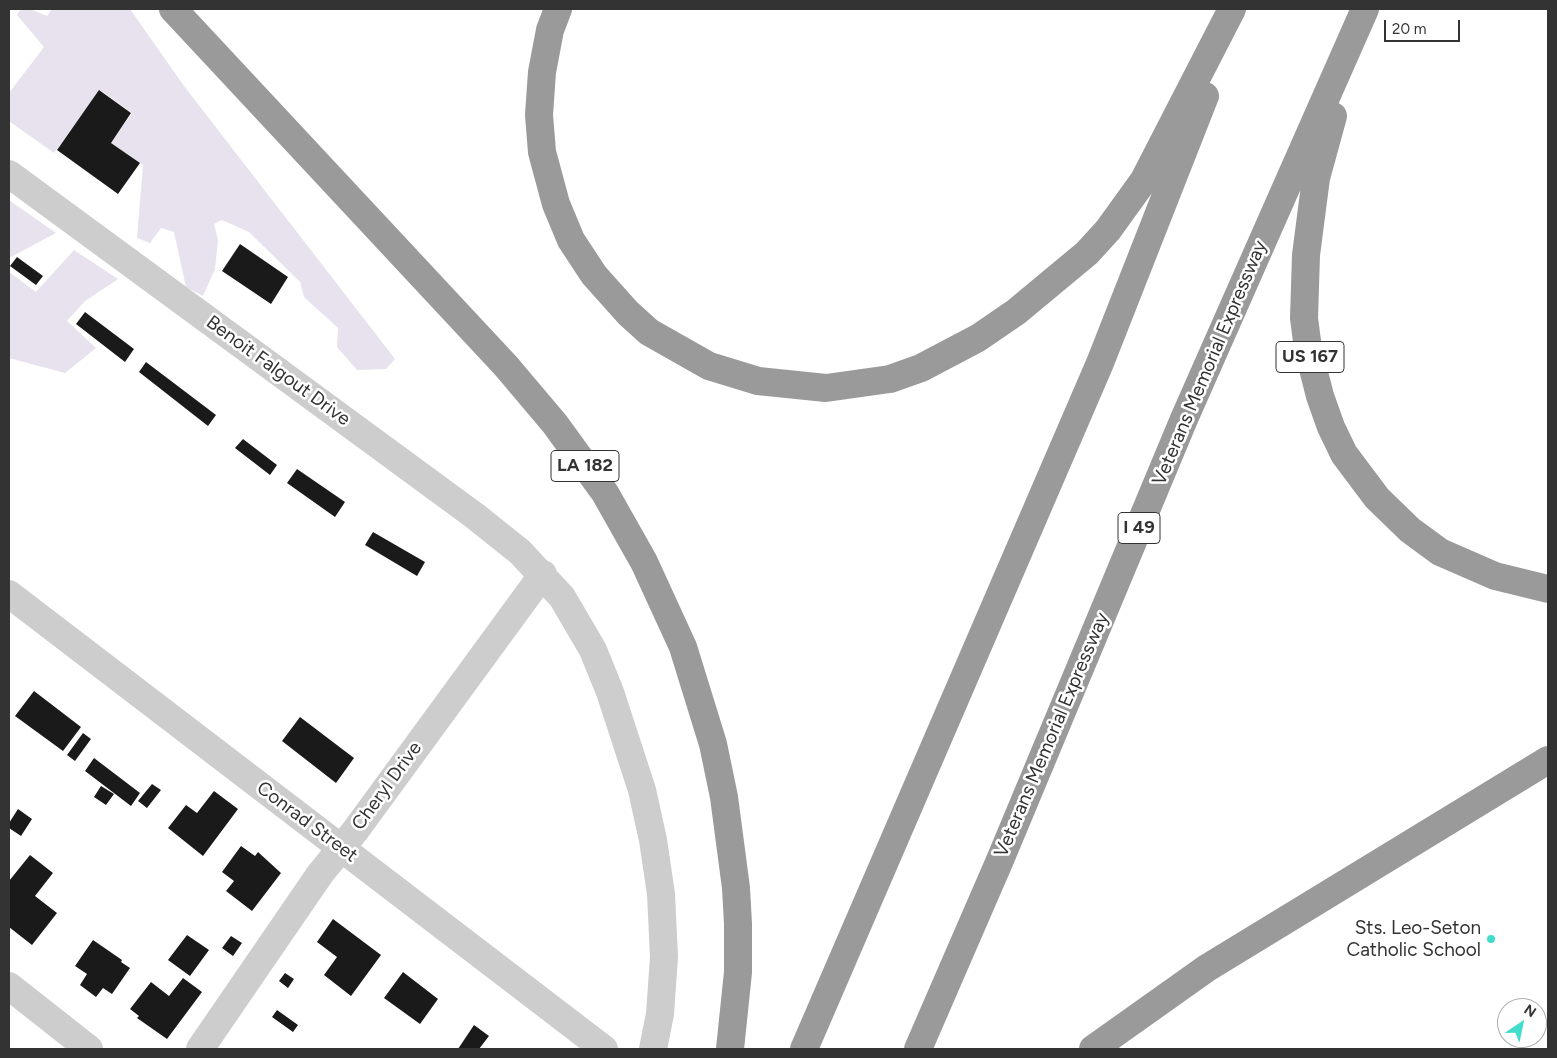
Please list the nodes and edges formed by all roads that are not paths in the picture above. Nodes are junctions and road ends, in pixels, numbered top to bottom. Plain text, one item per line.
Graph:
1 (173, 9) edge
2 (558, 9) edge
3 (1232, 9) edge
4 (1239, 9) edge
5 (1366, 9) edge
6 (9, 174) edge
7 (543, 574) junction
8 (1548, 589) edge
9 (9, 594) edge
10 (1548, 760) edge
11 (341, 848) junction
12 (9, 986) edge
13 (89, 1049) edge
14 (200, 1049) edge
15 (604, 1049) edge
16 (653, 1049) edge
17 (730, 1049) edge
18 (804, 1049) edge
19 (918, 1049) edge
20 (1093, 1049) edge

1 - 17 highway, LA 182
2 - 3 highway
4 - 18 highway
5 - 8 highway, US 167
5 - 19 highway, Veterans Memorial Expressway / I 49
6 - 7 street, Benoit Falgout Drive
7 - 11 street, Cheryl Drive
7 - 16 street, Benoit Falgout Drive
9 - 11 street, Conrad Street
10 - 20 highway
11 - 14 street, Cheryl Drive
11 - 15 street, Conrad Street
12 - 13 street

